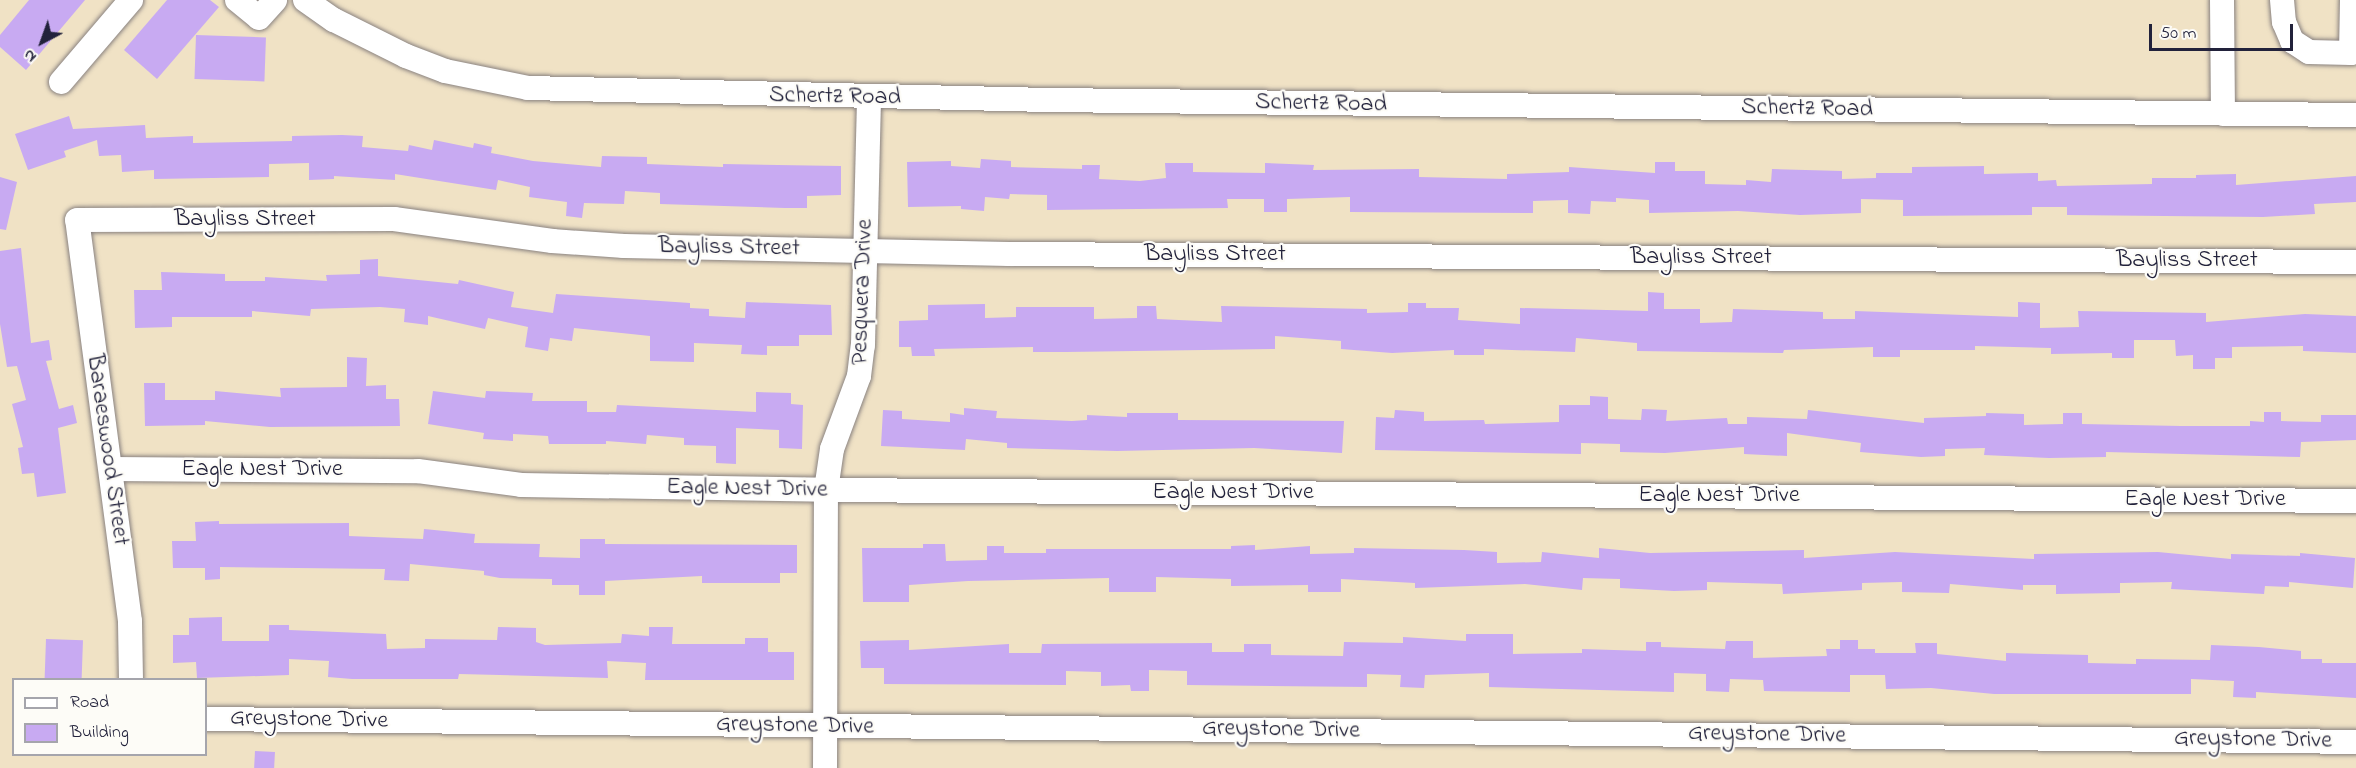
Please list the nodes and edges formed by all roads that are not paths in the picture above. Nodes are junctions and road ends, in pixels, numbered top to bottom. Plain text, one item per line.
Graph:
1 (131, 0) edge
2 (237, 0) edge
3 (275, 0) edge
4 (305, 0) edge
5 (2222, 0) edge
6 (2282, 0) edge
7 (2352, 0) edge
8 (2353, 53) edge
9 (61, 82) dead end
10 (869, 98) junction
11 (2223, 114) junction
12 (2356, 115) edge
13 (77, 220) joint
14 (865, 251) junction
15 (2356, 262) edge
16 (111, 469) junction
17 (826, 490) junction
18 (2356, 501) edge
19 (131, 678) edge
20 (207, 719) edge
21 (825, 726) junction
22 (2356, 741) edge
23 (825, 768) edge

1 - 9 street
2 - 3 street
4 - 10 street, Schertz Road
5 - 11 street
6 - 8 street
7 - 8 street
10 - 11 street, Schertz Road
10 - 14 street, Pesquera Drive
11 - 12 street, Schertz Road
13 - 14 street, Bayliss Street
13 - 16 street, Baraeswood Street
14 - 15 street, Bayliss Street
14 - 17 street, Pesquera Drive
16 - 17 street, Eagle Nest Drive
16 - 19 street, Baraeswood Street
17 - 18 street, Eagle Nest Drive
17 - 21 street, Pesquera Drive
20 - 21 street, Greystone Drive
21 - 22 street, Greystone Drive
21 - 23 street, Pesquera Drive

